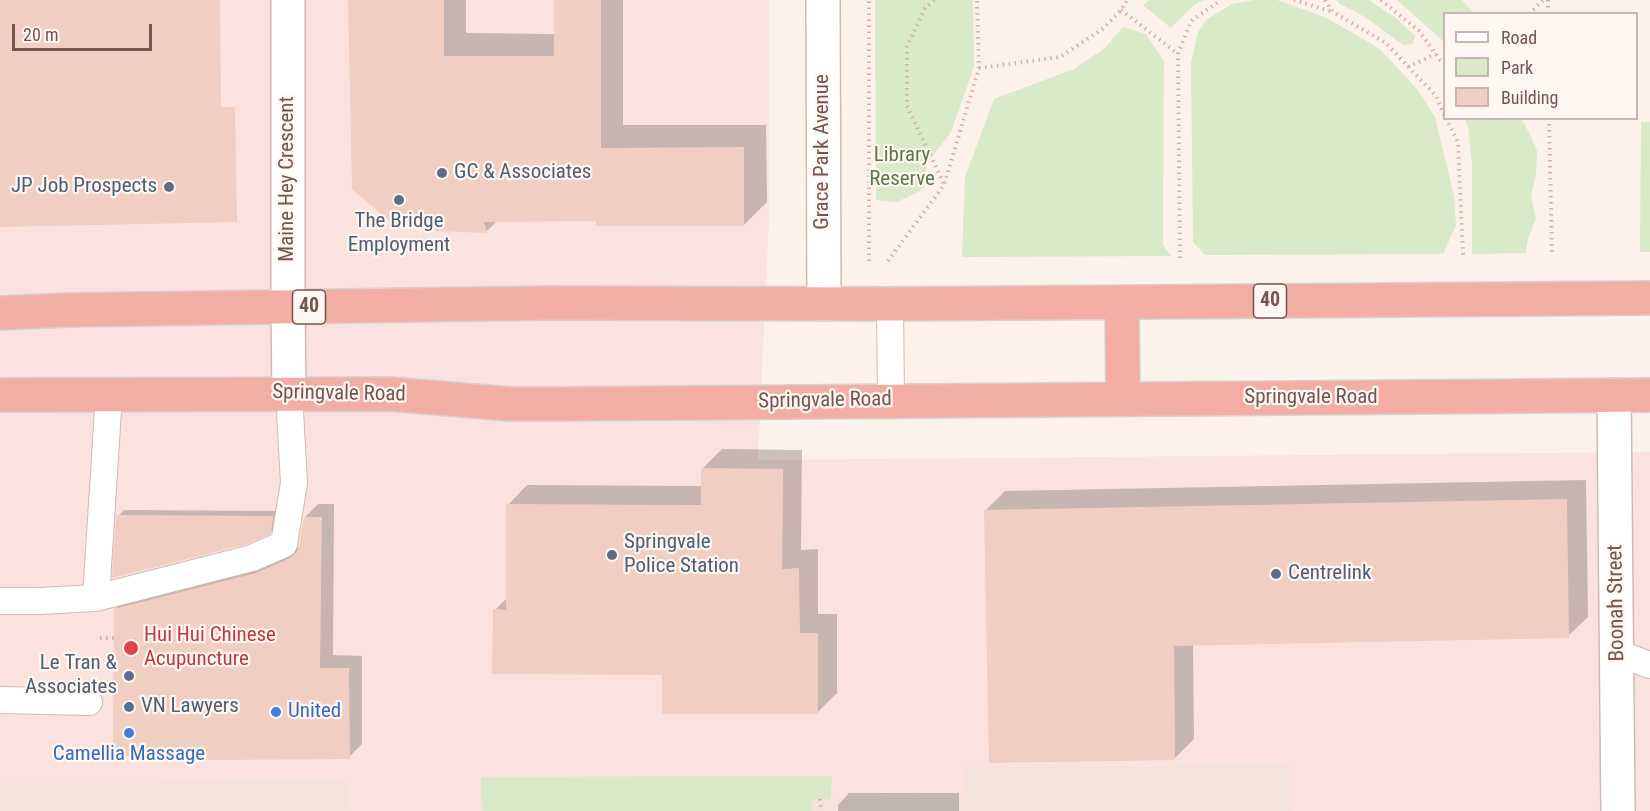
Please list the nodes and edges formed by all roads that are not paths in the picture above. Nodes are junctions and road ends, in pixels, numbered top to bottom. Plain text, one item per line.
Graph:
1 (288, 0) edge
2 (824, 0) edge
3 (1650, 298) edge
4 (1122, 302) junction
5 (824, 304) junction
6 (890, 304) junction
7 (288, 307) junction
8 (0, 313) edge
9 (290, 393) junction
10 (109, 394) junction
11 (1650, 394) edge
12 (0, 395) edge
13 (1614, 395) junction
14 (1123, 398) junction
15 (891, 401) junction
16 (96, 598) junction
17 (0, 601) edge
18 (1617, 652) junction
19 (1650, 665) edge
20 (0, 700) edge
21 (89, 702) dead end
22 (1618, 811) edge

1 - 7 street, Maine Hey Crescent
2 - 5 street, Grace Park Avenue
3 - 4 highway, 40
4 - 6 highway, 40
4 - 14 highway
5 - 6 highway, 40
5 - 7 highway, 40
6 - 15 lane
7 - 8 highway, 40
7 - 9 street, Maine Hey Crescent
9 - 10 highway, Springvale Road
9 - 15 highway, Springvale Road
9 - 16 lane
10 - 12 highway, Springvale Road
10 - 16 lane
11 - 13 highway, Springvale Road
13 - 14 highway, Springvale Road
13 - 18 street, Boonah Street
14 - 15 highway, Springvale Road
16 - 17 lane
18 - 19 lane
18 - 22 street, Boonah Street
20 - 21 lane

